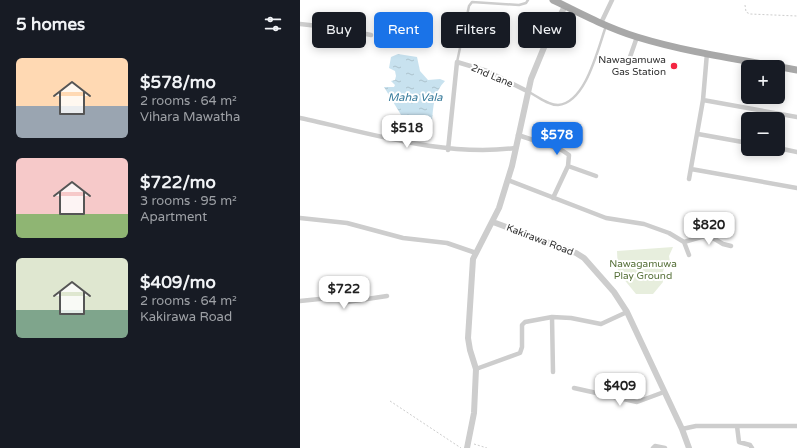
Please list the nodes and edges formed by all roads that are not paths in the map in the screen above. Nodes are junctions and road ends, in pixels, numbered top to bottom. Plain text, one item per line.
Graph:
1 (528, 0) edge
2 (554, 0) edge
3 (612, 0) edge
4 (565, 6) junction
5 (300, 24) edge
6 (603, 25) junction
7 (371, 35) dead end
8 (637, 37) junction
9 (707, 53) junction
10 (630, 57) dead end
11 (457, 62) junction
12 (797, 70) edge
13 (527, 91) junction
14 (703, 100) junction
15 (797, 117) edge
16 (300, 118) edge
17 (698, 134) junction
18 (518, 135) junction
19 (741, 142) edge
20 (515, 148) junction
21 (785, 149) edge
22 (448, 150) junction
23 (797, 152) edge
24 (568, 166) junction
25 (691, 169) junction
26 (596, 176) dead end
27 (689, 179) dead end
28 (508, 180) junction
29 (797, 188) edge
30 (553, 198) junction
31 (300, 218) edge
32 (493, 222) junction
33 (684, 242) junction
34 (732, 246) dead end
35 (476, 253) junction
36 (689, 255) dead end
37 (387, 296) dead end
38 (300, 301) edge
39 (627, 312) junction
40 (552, 317) junction
41 (476, 369) junction
42 (553, 372) dead end
43 (574, 388) dead end
44 (664, 392) junction
45 (737, 426) junction
46 (797, 426) edge
47 (682, 429) junction
48 (468, 445) edge
49 (653, 448) edge
50 (665, 448) edge
51 (689, 448) edge
52 (752, 448) edge

1 - 11 lane
2 - 4 main road
3 - 6 street
4 - 6 main road
4 - 13 street
5 - 7 street
6 - 8 main road
6 - 13 lane
8 - 9 main road
8 - 10 street
9 - 12 main road
9 - 14 street
11 - 13 street, 2nd Lane
11 - 22 street
13 - 18 street
14 - 15 street
14 - 17 street
16 - 22 street
17 - 19 street
17 - 25 street
18 - 20 street
18 - 24 street
20 - 22 street
20 - 28 street
21 - 23 street
24 - 26 street
24 - 30 street
25 - 27 street
25 - 29 street
28 - 30 street
28 - 32 street
30 - 33 street
31 - 35 street
32 - 35 street
32 - 39 street, Kakirawa Road
33 - 34 street
33 - 36 street
35 - 41 street
37 - 38 street
39 - 40 street
39 - 44 street, Kakirawa Road
40 - 41 street
40 - 42 street
41 - 48 street
43 - 44 street
44 - 47 street, Kakirawa Road
45 - 46 street
45 - 47 street
45 - 52 street
47 - 51 street, Kakirawa Road
49 - 50 street

